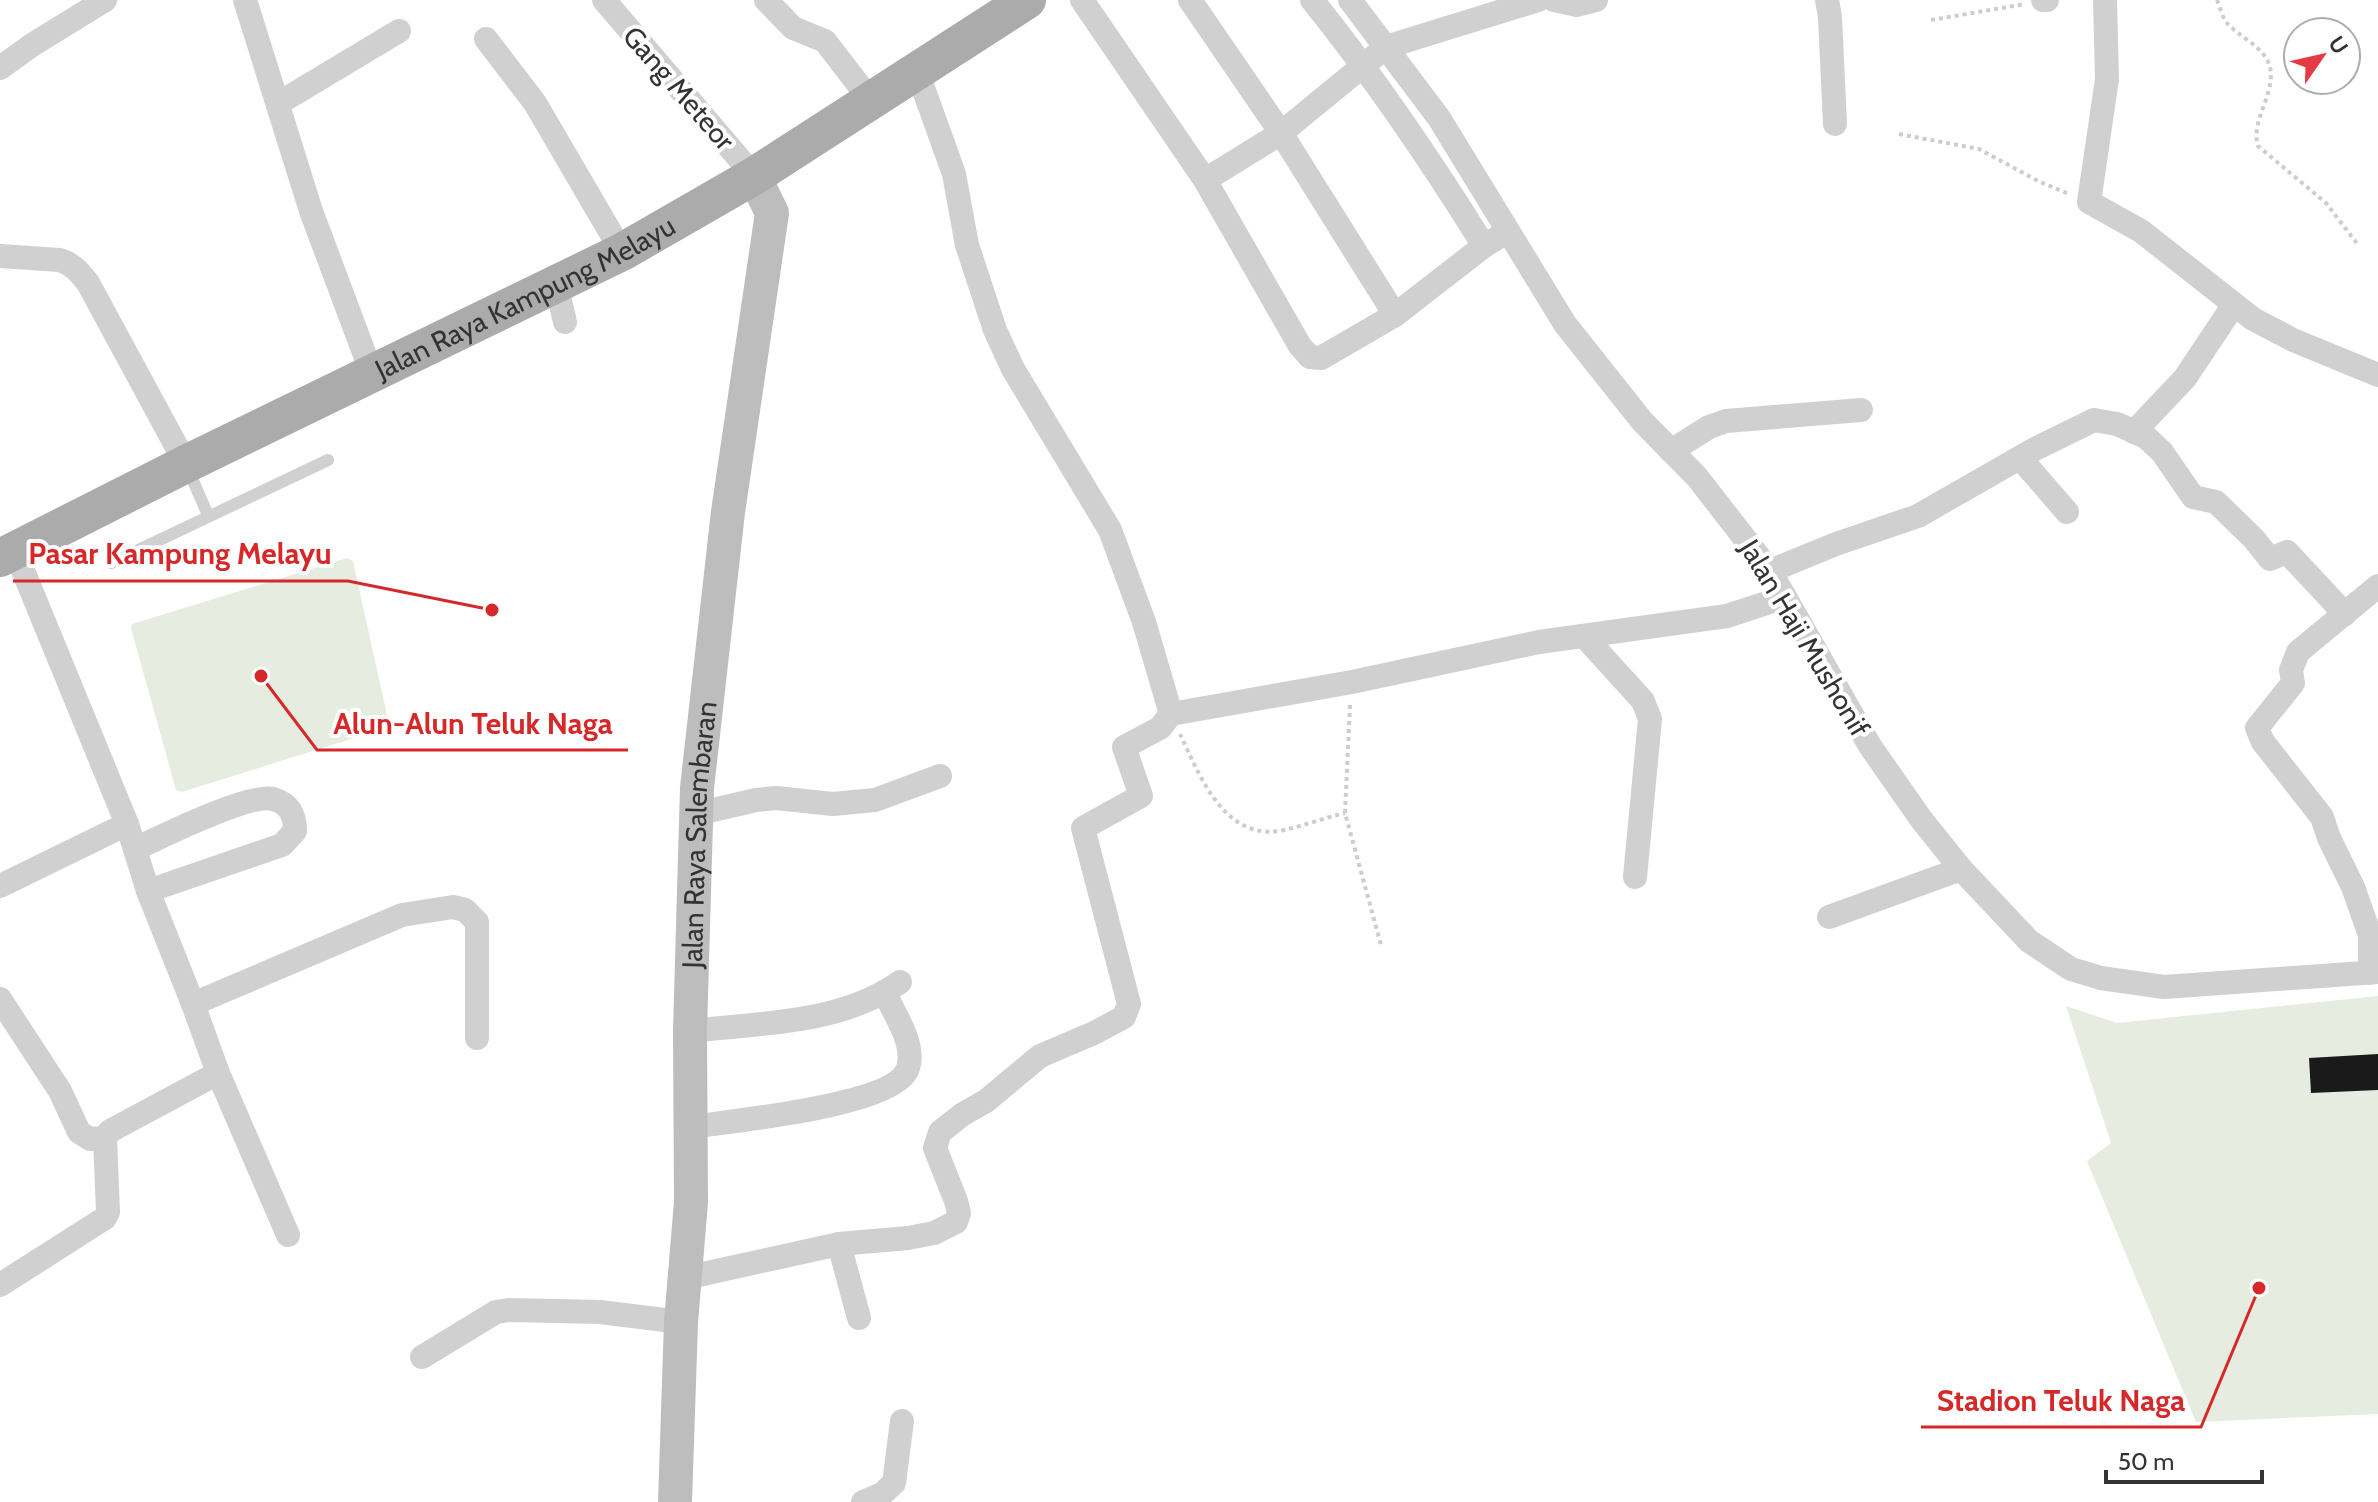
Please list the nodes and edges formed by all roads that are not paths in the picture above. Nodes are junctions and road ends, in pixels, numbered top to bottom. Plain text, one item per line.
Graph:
1 (105, 0) edge
2 (245, 0) edge
3 (604, 0) edge
4 (766, 0) edge
5 (1190, 0) edge
6 (1312, 0) edge
7 (1350, 0) edge
8 (1538, 0) edge
9 (1554, 0) edge
10 (1596, 0) edge
11 (1827, 0) edge
12 (2105, 0) edge
13 (1018, 3) edge
14 (1093, 4) edge
15 (399, 31) dead end
16 (486, 39) dead end
17 (1386, 47) junction
18 (1364, 64) junction
19 (0, 68) edge
20 (917, 71) junction
21 (871, 101) junction
22 (279, 103) junction
23 (1835, 124) dead end
24 (1281, 133) junction
25 (754, 176) junction
26 (1205, 180) junction
27 (1507, 232) junction
28 (1484, 246) junction
29 (622, 252) junction
30 (0, 256) edge
31 (556, 284) junction
32 (2233, 306) junction
33 (1395, 315) junction
34 (565, 322) dead end
35 (372, 374) junction
36 (2378, 375) edge
37 (1861, 410) dead end
38 (2134, 432) junction
39 (1671, 451) junction
40 (2020, 458) junction
41 (328, 460) dead end
42 (186, 464) junction
43 (2067, 512) dead end
44 (208, 515) junction
45 (7, 555) edge
46 (111, 563) dead end
47 (1770, 571) junction
48 (2378, 586) edge
49 (1785, 597) junction
50 (2345, 614) junction
51 (1584, 636) junction
52 (1171, 714) junction
53 (940, 776) dead end
54 (696, 814) junction
55 (127, 824) junction
56 (135, 849) junction
57 (1961, 869) junction
58 (1635, 877) dead end
59 (0, 886) edge
60 (148, 891) junction
61 (1829, 917) dead end
62 (2374, 973) edge
63 (0, 999) edge
64 (193, 1004) junction
65 (690, 1031) junction
66 (477, 1038) dead end
67 (218, 1073) junction
68 (691, 1127) junction
69 (105, 1138) junction
70 (288, 1235) dead end
71 (839, 1244) junction
72 (685, 1278) junction
73 (0, 1285) edge
74 (859, 1318) dead end
75 (681, 1322) junction
76 (422, 1357) dead end
77 (902, 1421) dead end
78 (675, 1502) edge
79 (863, 1502) edge

1 - 19 street
2 - 22 street
3 - 25 street, Gang Meteor
4 - 21 street
5 - 24 street
6 - 18 street
7 - 17 street, Jalan Haji Mushonif
8 - 17 street
9 - 10 street
11 - 23 street
12 - 32 street
13 - 20 main road, Jalan Raya Kampung Melayu
14 - 26 street
15 - 22 street
16 - 29 street
17 - 18 street
17 - 27 street, Jalan Haji Mushonif
18 - 24 street
18 - 28 street
20 - 21 main road, Jalan Raya Kampung Melayu
20 - 52 street
21 - 25 main road, Jalan Raya Kampung Melayu
22 - 35 street
24 - 26 street
24 - 33 street
25 - 29 main road, Jalan Raya Kampung Melayu
25 - 54 main road, Jalan Raya Salembaran
26 - 33 street
27 - 28 street
27 - 39 street, Jalan Haji Mushonif
28 - 33 street
29 - 31 main road, Jalan Raya Kampung Melayu
30 - 42 street
31 - 34 street
31 - 35 main road, Jalan Raya Kampung Melayu
32 - 36 street
32 - 38 street
35 - 42 main road, Jalan Raya Kampung Melayu
37 - 39 street
38 - 40 street
38 - 50 street
39 - 47 street, Jalan Haji Mushonif
40 - 43 street
40 - 47 street
41 - 44 lane
42 - 44 lane
42 - 45 main road, Jalan Raya Kampung Melayu
44 - 46 lane
45 - 55 street
47 - 49 street, Jalan Haji Mushonif
48 - 50 street
49 - 51 street
49 - 57 street, Jalan Haji Mushonif
50 - 62 street
51 - 52 street
51 - 58 street
52 - 71 street
53 - 54 street
54 - 65 main road, Jalan Raya Salembaran
55 - 56 street
55 - 59 street
56 - 60 street
56 - 60 street
57 - 61 street
57 - 62 street, Jalan Haji Mushonif
60 - 64 street
63 - 69 street
64 - 66 street
64 - 67 street
65 - 68 main road, Jalan Raya Salembaran
65 - 68 street
67 - 69 street
67 - 70 street
68 - 72 main road, Jalan Raya Salembaran
69 - 73 street
71 - 72 street
71 - 74 street
72 - 75 main road, Jalan Raya Salembaran
75 - 76 street
75 - 78 main road, Jalan Raya Salembaran
77 - 79 street

